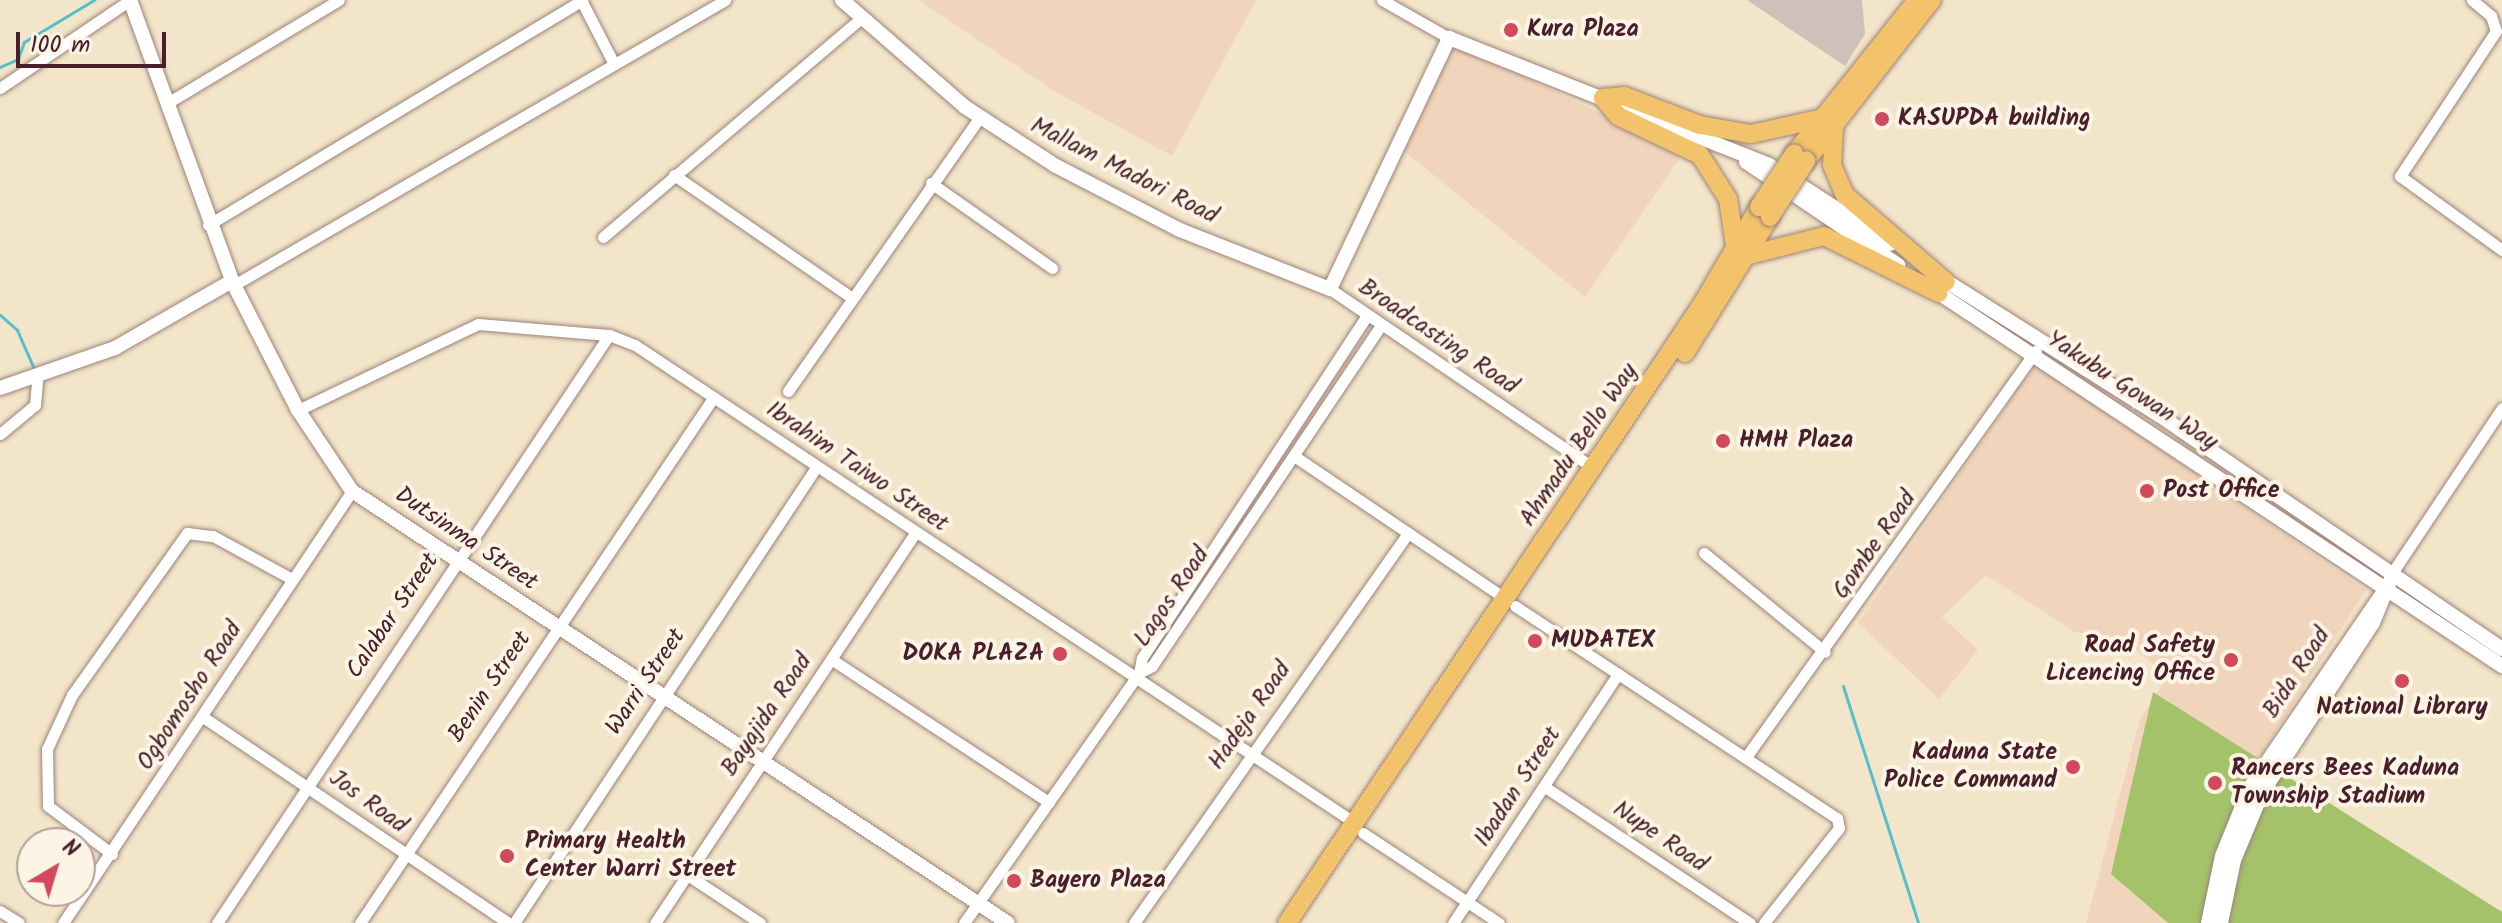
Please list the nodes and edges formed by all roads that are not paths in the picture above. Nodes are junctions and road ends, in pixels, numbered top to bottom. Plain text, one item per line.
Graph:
1 (130, 0) edge
2 (339, 0) edge
3 (582, 0) edge
4 (725, 0) edge
5 (1382, 0) edge
6 (1917, 0) edge
7 (1932, 0) edge
8 (2472, 0) edge
9 (848, 1) edge
10 (862, 17) junction
11 (1449, 38) junction
12 (614, 64) junction
13 (0, 88) edge
14 (1603, 98) junction
15 (169, 102) junction
16 (980, 117) junction
17 (1828, 123) junction
18 (674, 175) junction
19 (931, 183) junction
20 (207, 225) junction
21 (603, 237) dead end
22 (1742, 250) junction
23 (2502, 250) edge
24 (1052, 268) dead end
25 (233, 283) junction
26 (1942, 287) junction
27 (1330, 289) junction
28 (852, 298) junction
29 (1366, 317) junction
30 (1380, 327) junction
31 (609, 335) junction
32 (2038, 347) junction
33 (37, 380) junction
34 (0, 388) edge
35 (788, 391) dead end
36 (713, 398) junction
37 (2502, 408) edge
38 (298, 410) junction
39 (0, 434) edge
40 (1294, 456) junction
41 (817, 466) junction
42 (1593, 468) junction
43 (352, 491) junction
44 (916, 532) junction
45 (1405, 537) junction
46 (1704, 553) dead end
47 (457, 558) junction
48 (2392, 573) junction
49 (292, 579) junction
50 (2387, 590) junction
51 (1510, 602) junction
52 (557, 627) junction
53 (2502, 649) edge
54 (1825, 652) junction
55 (831, 659) junction
56 (2502, 666) edge
57 (1618, 674) junction
58 (1136, 676) junction
59 (664, 695) junction
60 (203, 717) junction
61 (1248, 754) junction
62 (1746, 757) junction
63 (764, 760) junction
64 (307, 785) junction
65 (1545, 787) junction
66 (1049, 802) junction
67 (1359, 828) junction
68 (112, 854) junction
69 (404, 855) junction
70 (686, 874) junction
71 (1468, 902) junction
72 (977, 903) junction
73 (0, 911) edge
74 (19, 923) edge
75 (63, 923) edge
76 (217, 923) edge
77 (360, 923) edge
78 (511, 923) edge
79 (655, 923) edge
80 (760, 923) edge
81 (964, 923) edge
82 (1008, 923) edge
83 (1134, 923) edge
84 (1287, 923) edge
85 (1302, 923) edge
86 (1453, 923) edge
87 (1499, 923) edge
88 (1750, 923) edge
89 (1764, 923) edge
90 (2208, 923) edge
91 (2221, 923) edge

1 - 13 street
1 - 15 street, Dutsinma Street
2 - 15 street
3 - 12 street
3 - 20 street
4 - 12 street
5 - 11 street, Yakubu Gowan Way
6 - 17 main road, Ahmadu Bello Way
7 - 17 main road, Ahmadu Bello Way
8 - 23 street
9 - 10 street, Mallam Madori Road
10 - 16 street, Mallam Madori Road
10 - 18 street
11 - 14 street, Yakubu Gowan Way
11 - 27 street, Broadcasting Road
12 - 25 street
14 - 17 main road
14 - 22 main road
14 - 26 street, Yakubu Gowan Way
15 - 20 street, Dutsinma Street
16 - 19 street
16 - 27 street, Mallam Madori Road
17 - 22 main road, Ahmadu Bello Way, bridge
17 - 26 main road
18 - 21 street
18 - 28 street
19 - 24 street
19 - 28 street
20 - 25 street, Dutsinma Street
22 - 26 main road
22 - 42 main road, Ahmadu Bello Way
22 - 51 main road, Ahmadu Bello Way
25 - 33 street
25 - 38 street, Dutsinma Street
26 - 32 street, Yakubu Gowan Way
27 - 29 street, Broadcasting Road
28 - 35 street
29 - 30 street, Broadcasting Road
29 - 58 street
30 - 40 street, Lagos Road
30 - 42 street, Broadcasting Road
31 - 36 street, Ibrahim Taiwo Street
31 - 38 street, Ibrahim Taiwo Street
31 - 47 street, Calabar Street
32 - 48 street, Yakubu Gowan Way
32 - 50 street, Yakubu Gowan Way
32 - 54 street, Gombe Road
33 - 34 street
33 - 39 street
36 - 41 street, Ibrahim Taiwo Street
36 - 52 street, Benin Street
37 - 48 street, Bida Road
38 - 43 street, Dutsinma Street
40 - 45 street
40 - 58 street, Lagos Road
41 - 44 street, Ibrahim Taiwo Street
41 - 59 street, Warri Street
42 - 51 main road, Ahmadu Bello Way
43 - 47 street, Dutsinma Street
43 - 49 street, Ogbomosho Road
44 - 55 street, Bayajida Road
44 - 58 street, Ibrahim Taiwo Street
45 - 51 street
45 - 61 street, Hadeja Road
46 - 54 street
47 - 52 street, Dutsinma Street
47 - 64 street, Calabar Street
48 - 50 street, Bida Road
48 - 53 street, Yakubu Gowan Way
49 - 60 street, Ogbomosho Road
49 - 68 street
50 - 56 street, Yakubu Gowan Way
50 - 90 street, Bida Road
50 - 91 street, Bida Road
51 - 57 street
51 - 67 main road, Ahmadu Bello Way
52 - 59 street, Dutsinma Street
52 - 69 street, Benin Street
54 - 62 street, Gombe Road
55 - 63 street, Bayajida Road
55 - 66 street
57 - 62 street
57 - 65 street, Ibadan Street
58 - 61 street, Ibrahim Taiwo Street
58 - 66 street, Lagos Road
59 - 63 street, Dutsinma Street
59 - 78 street, Warri Street
60 - 64 street, Jos Road
60 - 68 street, Ogbomosho Road
61 - 67 street, Ibrahim Taiwo Street
61 - 83 street, Hadeja Road
62 - 89 street
63 - 70 street, Bayajida Road
63 - 72 street, Dutsinma Street
64 - 69 street, Jos Road
64 - 76 street, Calabar Street
65 - 71 street, Ibadan Street
65 - 88 street, Nupe Road
66 - 72 street, Lagos Road
67 - 71 street, Ibrahim Taiwo Street
67 - 84 main road, Ahmadu Bello Way
67 - 85 main road, Ahmadu Bello Way
68 - 75 street, Ogbomosho Road
69 - 77 street, Benin Street
69 - 78 street, Jos Road
70 - 79 street, Bayajida Road
70 - 80 street
71 - 86 street, Ibadan Street
71 - 87 street, Ibrahim Taiwo Street
72 - 81 street, Lagos Road
72 - 82 street, Dutsinma Street
73 - 74 street

